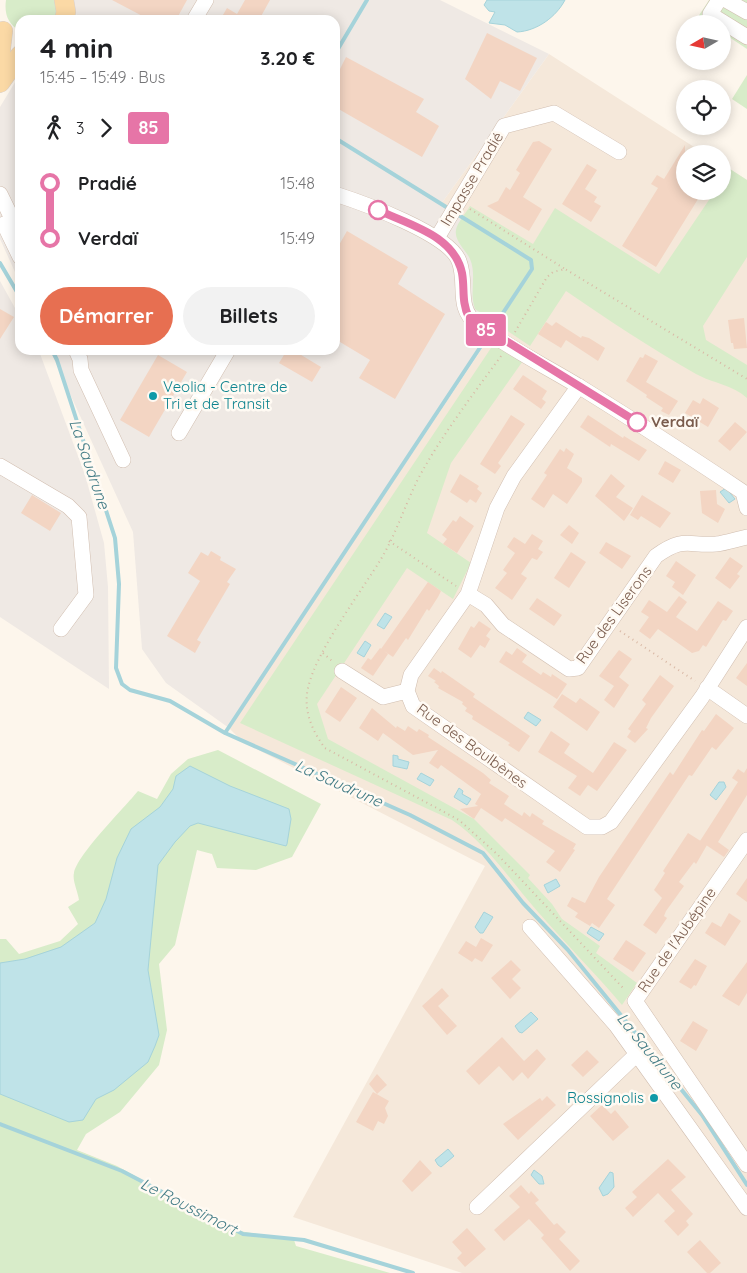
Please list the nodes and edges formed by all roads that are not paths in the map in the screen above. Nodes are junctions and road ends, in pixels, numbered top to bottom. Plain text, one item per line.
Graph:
1 (206, 0) edge
2 (719, 0) edge
3 (726, 0) edge
4 (747, 12) edge
5 (197, 15) edge
6 (2, 29) edge
7 (747, 37) edge
8 (15, 40) edge
9 (0, 58) edge
10 (15, 62) edge
11 (0, 83) edge
12 (619, 152) dead end
13 (0, 194) edge
14 (340, 196) edge
15 (0, 216) edge
16 (15, 225) edge
17 (437, 238) junction
18 (15, 247) edge
19 (68, 355) edge
20 (78, 355) edge
21 (225, 355) edge
22 (81, 370) junction
23 (579, 386) junction
24 (179, 432) dead end
25 (123, 460) dead end
26 (0, 466) edge
27 (747, 508) edge
28 (747, 537) edge
29 (468, 594) junction
30 (747, 627) edge
31 (61, 629) dead end
32 (342, 670) dead end
33 (407, 691) junction
34 (704, 693) junction
35 (747, 716) edge
36 (747, 840) edge
37 (530, 928) dead end
38 (637, 1054) junction
39 (747, 1165) edge
40 (477, 1207) dead end
41 (747, 1208) edge

1 - 5 street
2 - 7 street
3 - 4 street
6 - 8 main road
6 - 9 main road
10 - 11 main road
12 - 17 street, Impasse Pradié
13 - 16 street
14 - 17 street
15 - 18 street
17 - 23 street
19 - 22 street
20 - 22 street
21 - 24 street
22 - 25 street
23 - 27 street
23 - 29 street, Rue des Boulbènes
26 - 31 street
28 - 29 street, Rue des Liserons
29 - 33 street, Rue des Boulbènes
30 - 34 street, Rue des Boulbènes
32 - 33 street
33 - 34 street, Rue des Boulbènes
34 - 35 street
36 - 39 street, Rue de l'Aubépine
37 - 38 street
38 - 40 street
38 - 41 street

